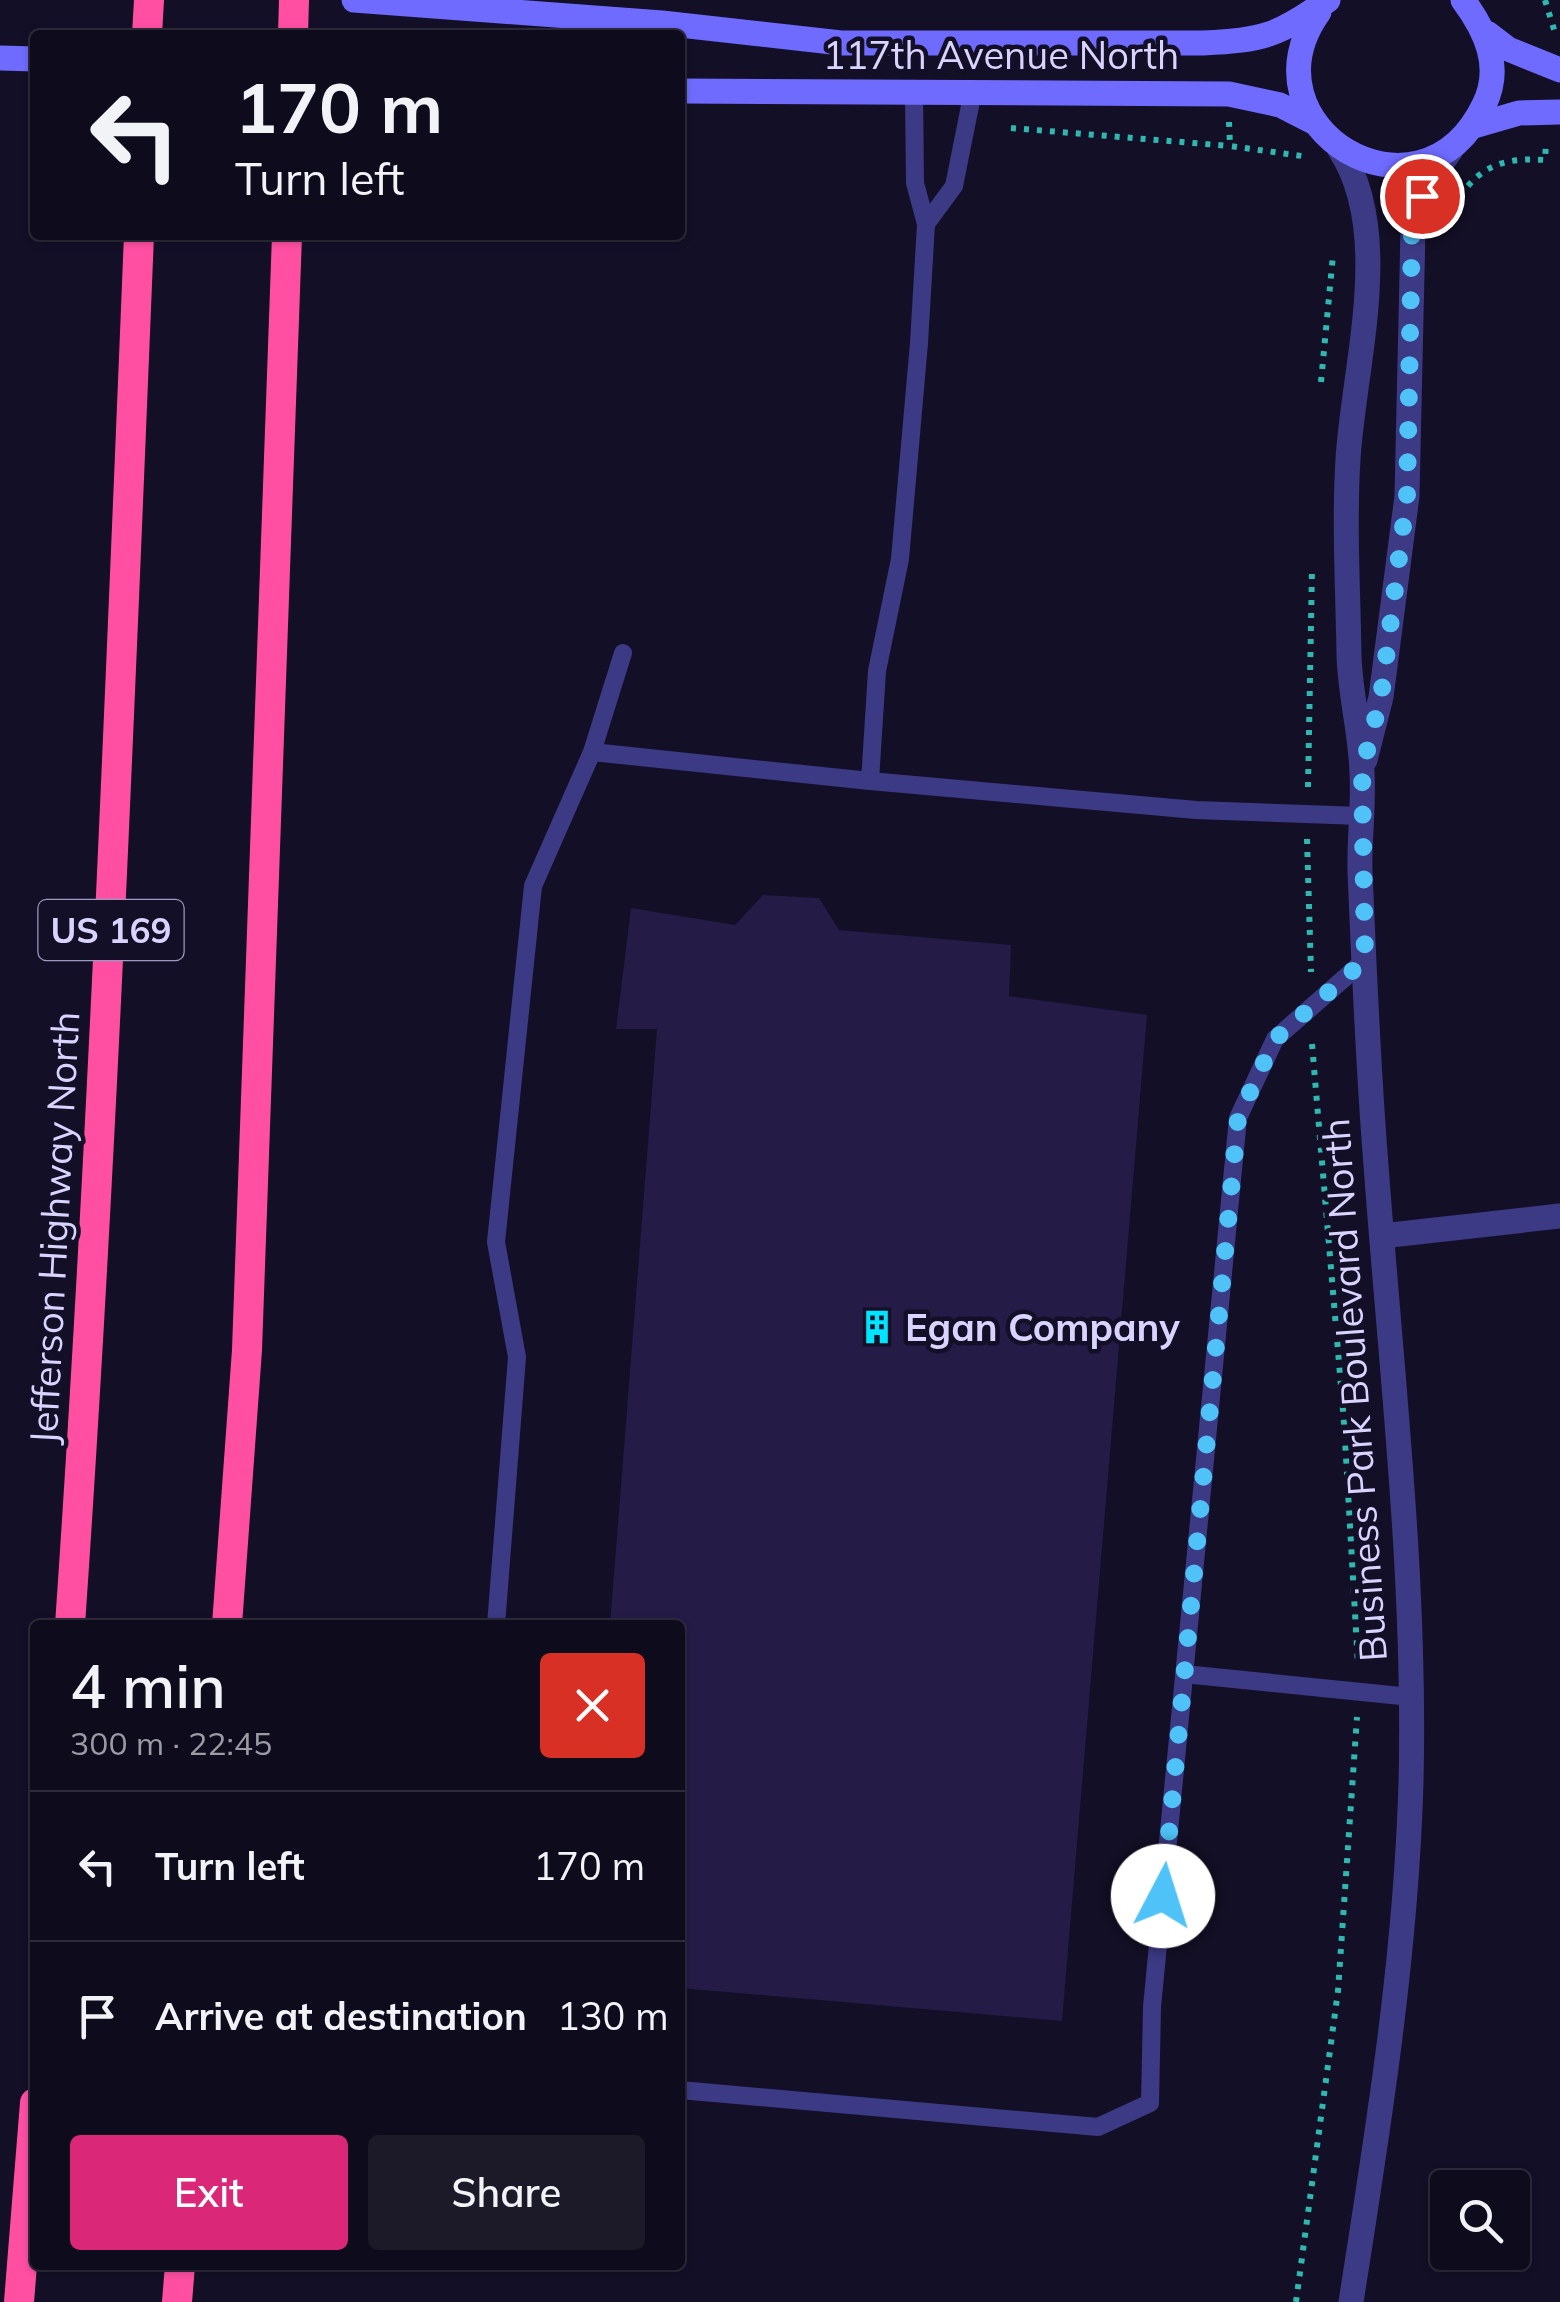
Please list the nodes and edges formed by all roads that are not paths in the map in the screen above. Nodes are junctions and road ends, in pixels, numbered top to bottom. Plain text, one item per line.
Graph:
1 (149, 0) edge
2 (294, 0) edge
3 (354, 0) edge
4 (1328, 0) edge
5 (1463, 0) edge
6 (147, 30) edge
7 (293, 30) edge
8 (1487, 33) junction
9 (0, 58) edge
10 (30, 59) edge
11 (1560, 70) edge
12 (685, 91) edge
13 (972, 91) junction
14 (914, 92) junction
15 (1554, 118) edge
16 (1317, 124) junction
17 (1474, 126) junction
18 (1340, 150) junction
19 (1451, 150) junction
20 (926, 224) junction
21 (138, 240) edge
22 (287, 240) edge
23 (623, 653) dead end
24 (592, 752) junction
25 (1362, 770) junction
26 (870, 781) junction
27 (1362, 816) junction
28 (1365, 960) junction
29 (1560, 1216) edge
30 (1382, 1236) junction
31 (70, 1620) edge
32 (226, 1620) edge
33 (496, 1620) edge
34 (1184, 1674) junction
35 (1411, 1698) junction
36 (685, 2090) edge
37 (30, 2166) edge
38 (180, 2270) edge
39 (19, 2302) edge
40 (178, 2302) edge
41 (1351, 2302) edge

1 - 6 highway
2 - 7 highway
3 - 4 street, 117th Avenue North
4 - 16 street
5 - 8 street
8 - 11 street
8 - 17 street
9 - 10 street
12 - 14 street, 117th Avenue North
13 - 14 street, 117th Avenue North
13 - 16 street, 117th Avenue North
13 - 20 lane
14 - 20 lane
15 - 17 street
16 - 18 street
17 - 19 street
18 - 19 street
18 - 25 street, Business Park Boulevard North
19 - 25 street, Business Park Boulevard North
20 - 26 lane
21 - 31 highway, Jefferson Highway North / US 169
22 - 32 highway
23 - 24 lane
24 - 26 lane
24 - 33 lane
25 - 27 street, Business Park Boulevard North
26 - 27 lane
27 - 28 street, Business Park Boulevard North
28 - 30 street, Business Park Boulevard North
28 - 34 lane
29 - 30 street
30 - 35 street, Business Park Boulevard North
34 - 35 lane
34 - 36 lane
35 - 41 street, Business Park Boulevard North
37 - 39 highway
38 - 40 highway

